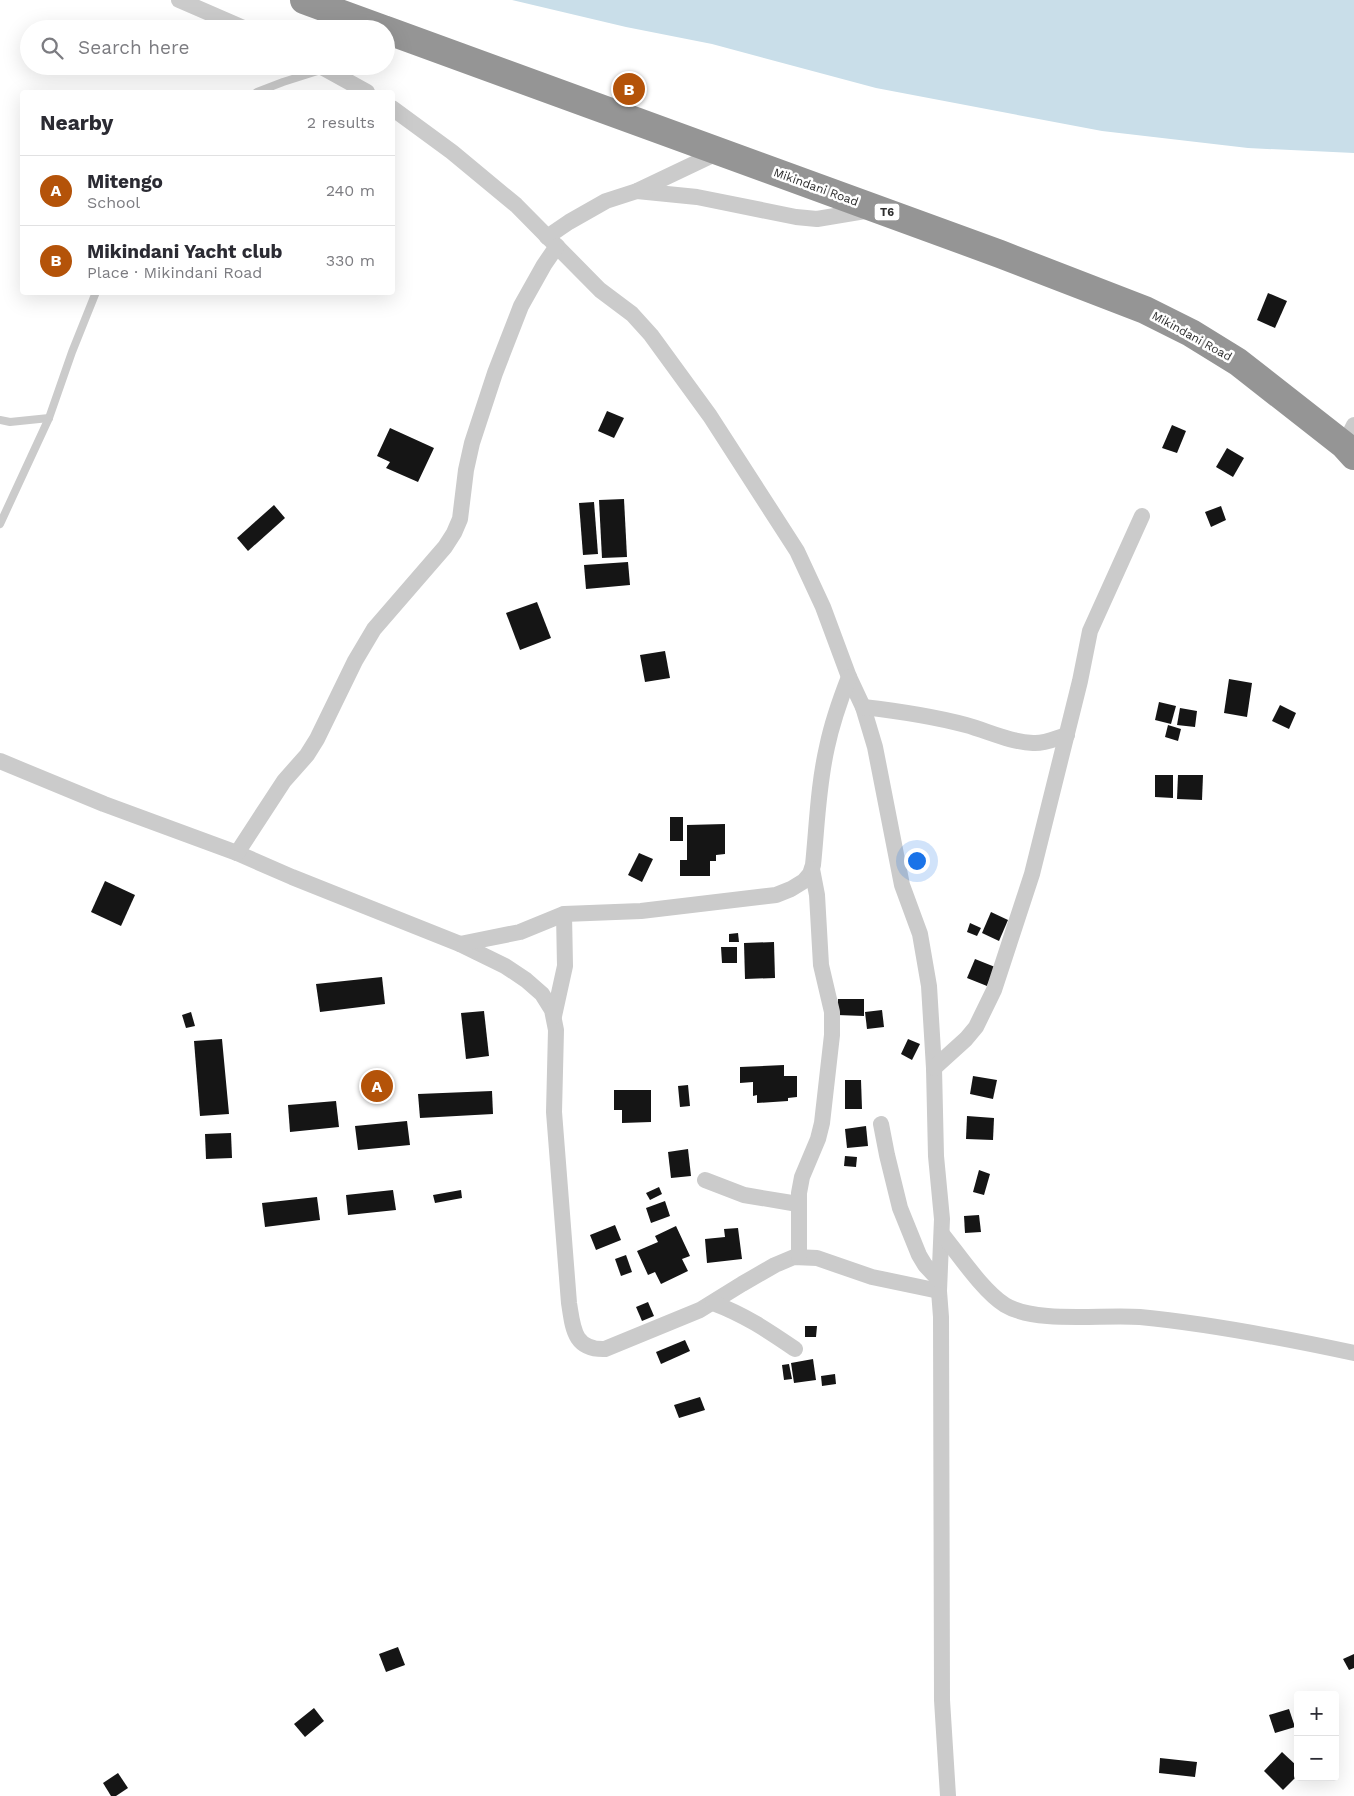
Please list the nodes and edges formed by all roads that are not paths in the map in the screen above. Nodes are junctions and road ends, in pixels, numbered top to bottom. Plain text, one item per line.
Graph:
1 (179, 0) edge
2 (304, 0) edge
3 (225, 20) edge
4 (360, 20) edge
5 (395, 33) edge
6 (303, 75) edge
7 (336, 75) edge
8 (261, 90) edge
9 (364, 90) edge
10 (395, 110) edge
11 (719, 152) junction
12 (637, 191) junction
13 (878, 209) junction
14 (552, 241) junction
15 (95, 295) edge
16 (49, 418) junction
17 (0, 420) edge
18 (1351, 442) edge
19 (1142, 516) dead end
20 (0, 524) edge
21 (849, 677) junction
22 (863, 707) junction
23 (1067, 735) junction
24 (0, 761) edge
25 (237, 853) junction
26 (812, 869) junction
27 (564, 914) junction
28 (460, 944) junction
29 (554, 1016) junction
30 (934, 1068) junction
31 (881, 1124) dead end
32 (705, 1180) dead end
33 (798, 1204) junction
34 (942, 1234) junction
35 (799, 1257) junction
36 (939, 1286) junction
37 (713, 1303) junction
38 (795, 1349) dead end
39 (1354, 1353) edge
40 (948, 1796) edge

1 - 3 street
2 - 4 highway, Mikindani Road / T6
5 - 11 highway, Mikindani Road / T6
6 - 8 lane
7 - 9 street
10 - 14 street
11 - 12 street
11 - 13 highway, Mikindani Road / T6
12 - 13 street
12 - 14 street
13 - 18 highway, Mikindani Road / T6
14 - 21 street
14 - 25 street
15 - 16 lane
16 - 17 lane
16 - 20 lane
19 - 23 street
21 - 22 street
21 - 26 street
22 - 23 street
22 - 30 street
23 - 30 street
24 - 25 street
25 - 28 street
26 - 27 street
26 - 33 street
27 - 28 street
27 - 29 street
28 - 29 street
29 - 37 street
30 - 34 street
31 - 36 street
32 - 33 street
33 - 35 street
34 - 36 street
34 - 39 street
35 - 36 street
35 - 37 street
36 - 40 street
37 - 38 street

